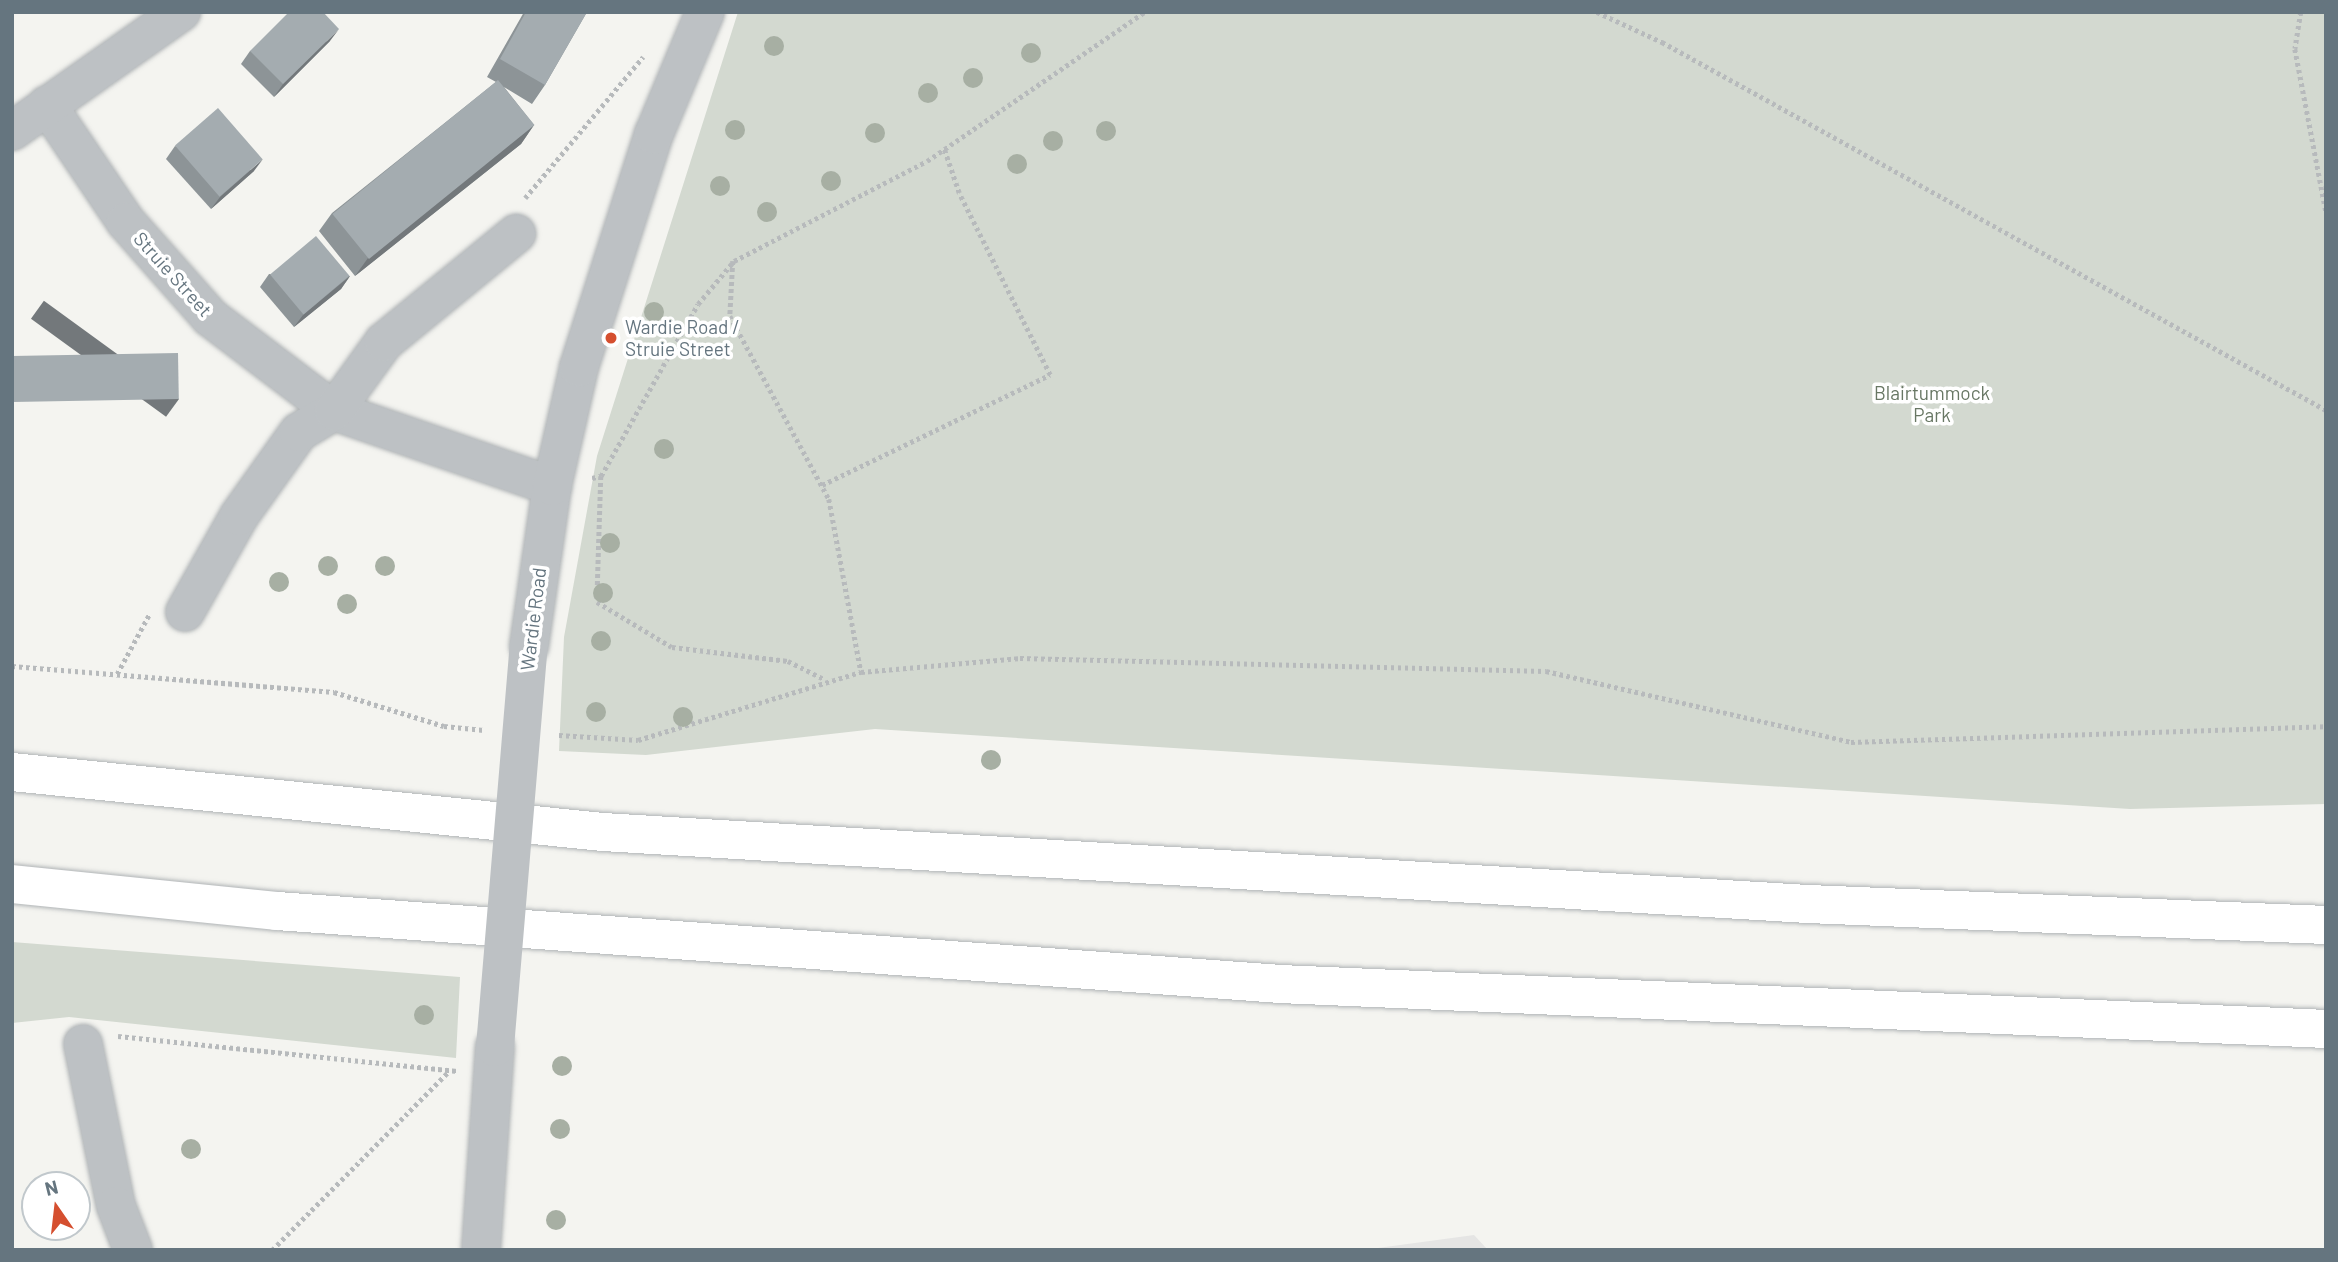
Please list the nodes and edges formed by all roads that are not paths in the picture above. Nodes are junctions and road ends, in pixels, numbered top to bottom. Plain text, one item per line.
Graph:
1 (181, 12) edge
2 (705, 12) edge
3 (47, 104) junction
4 (12, 131) edge
5 (516, 234) road end
6 (334, 411) junction
7 (552, 486) junction
8 (185, 612) road end
9 (12, 772) edge
10 (12, 884) edge
11 (2326, 925) edge
12 (2326, 1029) edge
13 (83, 1044) road end
14 (133, 1250) edge
15 (481, 1250) edge

1 - 3 street
2 - 7 street, Wardie Road
3 - 4 street
3 - 6 street, Struie Street
5 - 6 street
6 - 7 street, Struie Street
6 - 8 street
7 - 15 street, Wardie Road, bridge
9 - 11 highway
10 - 12 highway
13 - 14 street

